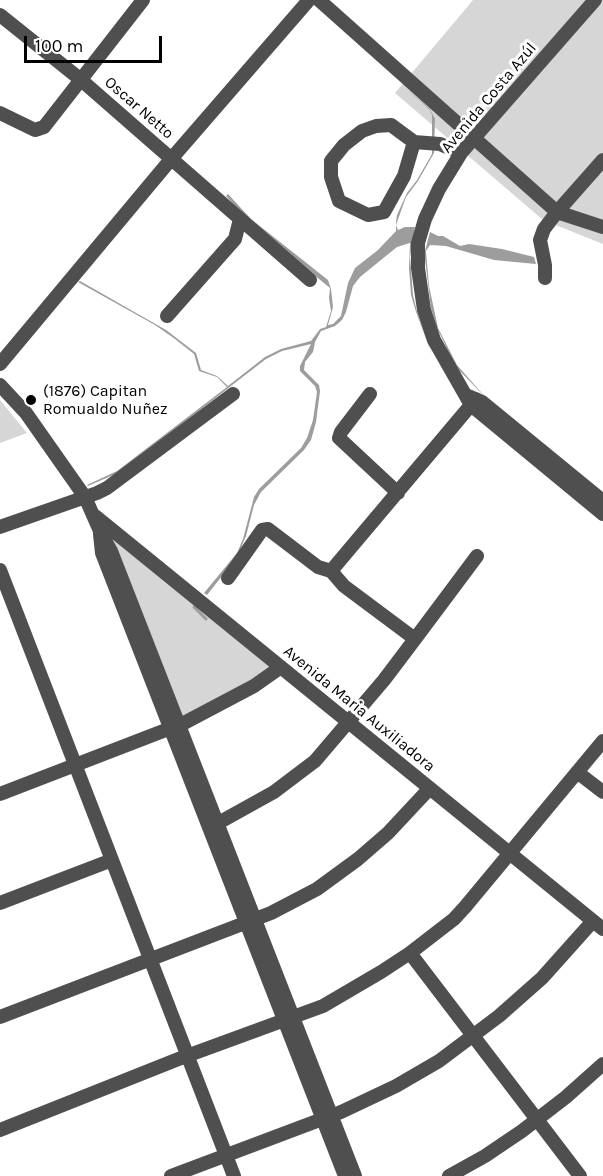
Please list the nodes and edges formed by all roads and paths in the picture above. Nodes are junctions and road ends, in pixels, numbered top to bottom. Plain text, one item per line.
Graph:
1 (142, 0) edge
2 (309, 0) edge
3 (319, 0) edge
4 (595, 0) edge
5 (0, 15) edge
6 (80, 79) junction
7 (0, 113) edge
8 (474, 137) junction
9 (414, 142) junction
10 (461, 153) junction
11 (171, 158) junction
12 (603, 160) edge
13 (557, 212) junction
14 (240, 219) junction
15 (603, 227) edge
16 (545, 271) dead end
17 (310, 280) dead end
18 (167, 316) dead end
19 (0, 364) edge
20 (0, 385) edge
21 (233, 394) dead end
22 (370, 394) dead end
23 (471, 400) junction
24 (398, 493) junction
25 (85, 498) junction
26 (603, 501) edge
27 (93, 514) junction
28 (603, 514) edge
29 (0, 527) edge
30 (477, 555) dead end
31 (0, 570) edge
32 (331, 571) junction
33 (228, 578) dead end
34 (415, 639) junction
35 (281, 667) junction
36 (349, 722) junction
37 (175, 726) junction
38 (603, 741) edge
39 (75, 765) junction
40 (577, 772) junction
41 (430, 788) junction
42 (603, 792) edge
43 (0, 794) edge
44 (214, 826) junction
45 (510, 853) junction
46 (112, 860) junction
47 (0, 903) edge
48 (250, 921) junction
49 (598, 925) edge
50 (410, 953) junction
51 (150, 959) junction
52 (0, 1017) edge
53 (289, 1018) junction
54 (473, 1036) junction
55 (187, 1055) junction
56 (603, 1064) edge
57 (327, 1117) junction
58 (537, 1120) junction
59 (0, 1130) edge
60 (226, 1155) junction
61 (171, 1176) edge
62 (234, 1176) edge
63 (345, 1176) edge
64 (355, 1176) edge
65 (448, 1176) edge
66 (580, 1176) edge

1 - 6 street
2 - 11 street
3 - 8 street
4 - 8 street, Avenida Costa Azúl
5 - 6 street, Oscar Netto
6 - 7 street
6 - 11 street, Oscar Netto
8 - 10 street, Avenida Costa Azúl
8 - 13 street
9 - 9 street
9 - 10 street
10 - 23 street, Avenida Costa Azúl
11 - 14 street, Oscar Netto
11 - 19 street
12 - 13 street
13 - 15 street
13 - 16 street
14 - 17 street, Oscar Netto
14 - 18 street
20 - 25 street
21 - 25 street
22 - 24 street
23 - 24 street
23 - 26 street, Avenida Costa Azúl
23 - 28 street, Avenida Costa Azúl
24 - 32 street
25 - 27 street
25 - 29 street
27 - 35 street, Avenida Maria Auxiliadora
27 - 37 street
30 - 34 street
31 - 39 street
32 - 33 street
32 - 34 street
34 - 36 street
35 - 36 street, Avenida Maria Auxiliadora
35 - 37 street
36 - 41 street, Avenida Maria Auxiliadora
36 - 44 street
37 - 39 street
37 - 44 street
38 - 40 street
39 - 43 street
39 - 46 street
40 - 42 street
40 - 45 street
41 - 45 street, Avenida Maria Auxiliadora
41 - 48 street
44 - 48 street
45 - 49 street, Avenida Maria Auxiliadora
45 - 50 street
46 - 47 street
46 - 51 street
48 - 51 street
48 - 53 street
49 - 54 street
50 - 53 street
50 - 54 street
51 - 52 street
51 - 55 street
53 - 55 street
53 - 57 street
54 - 57 street
54 - 58 street
55 - 59 street
55 - 60 street
56 - 58 street
57 - 60 street
57 - 63 street
57 - 64 street
58 - 65 street
58 - 66 street
60 - 61 street
60 - 62 street

